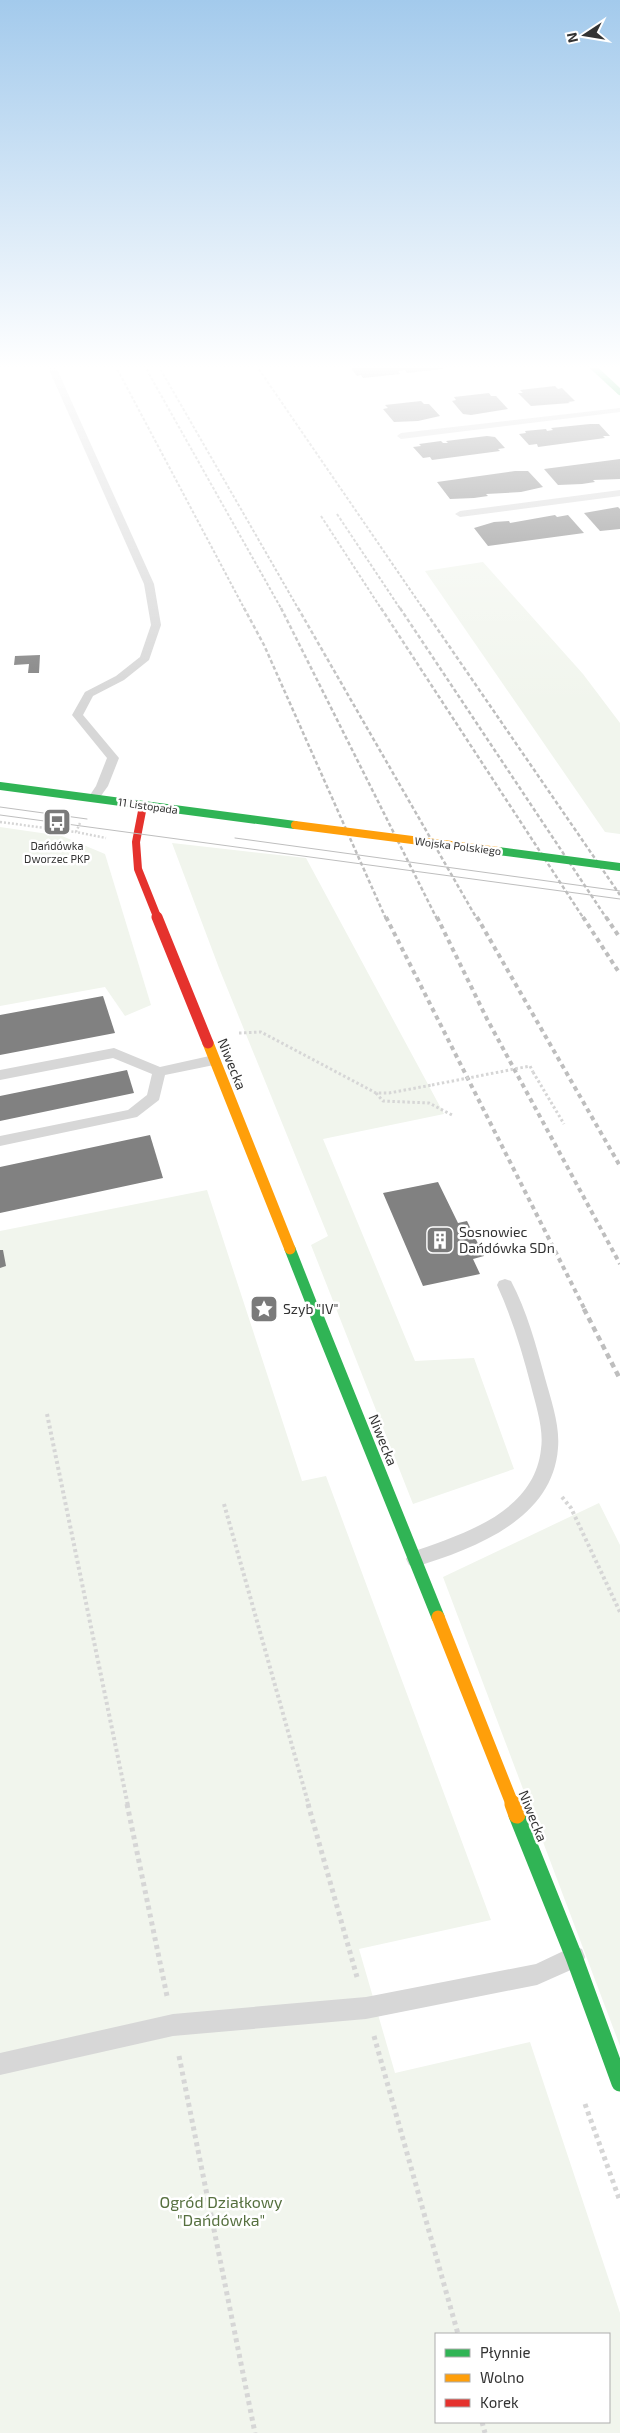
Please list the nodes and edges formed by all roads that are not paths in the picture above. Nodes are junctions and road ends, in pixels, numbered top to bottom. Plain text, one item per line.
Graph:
1 (102, 479) edge
2 (620, 493) edge
3 (460, 514) dead end
4 (0, 786) edge
5 (94, 798) junction
6 (143, 806) junction
7 (295, 825) joint
8 (620, 868) edge
9 (214, 1060) junction
10 (159, 1072) junction
11 (0, 1075) edge
12 (0, 1141) edge
13 (505, 1285) dead end
14 (415, 1559) junction
15 (574, 1957) junction
16 (0, 2064) edge
17 (620, 2083) edge

1 - 5 lane
2 - 3 lane
4 - 5 street, 11 Listopada
5 - 6 street, 11 Listopada
6 - 7 street, 11 Listopada
6 - 9 street, Niwecka
7 - 8 street, Wojska Polskiego, bridge
9 - 10 lane
9 - 14 street, Niwecka
10 - 11 lane
10 - 12 lane
13 - 14 lane
14 - 15 street, Niwecka
15 - 16 lane
15 - 17 street, Niwecka

